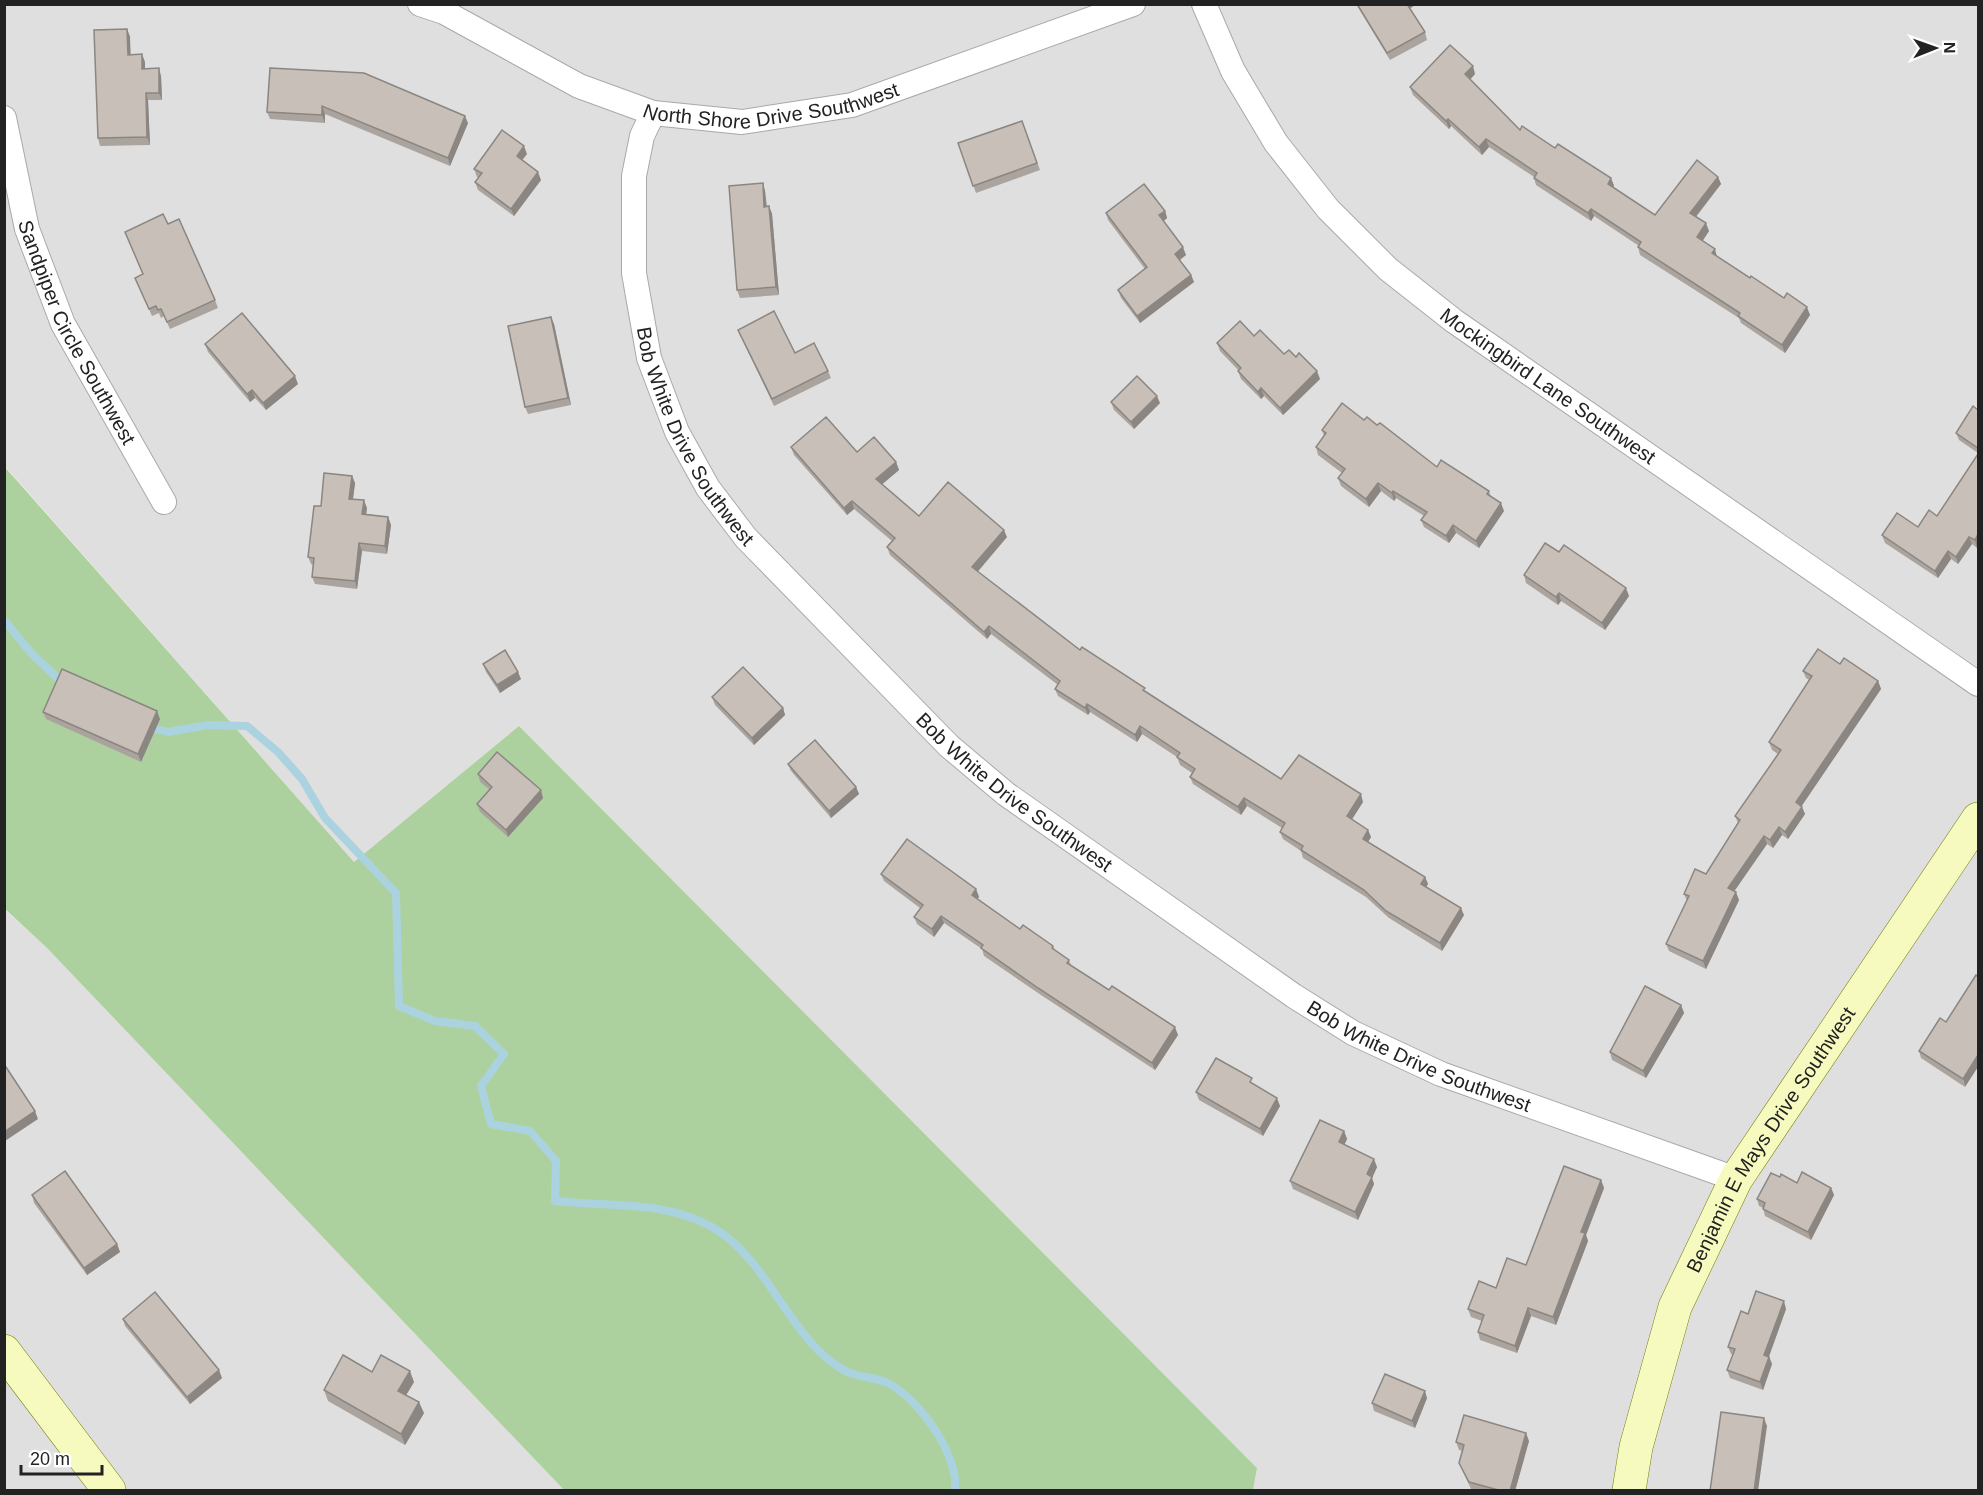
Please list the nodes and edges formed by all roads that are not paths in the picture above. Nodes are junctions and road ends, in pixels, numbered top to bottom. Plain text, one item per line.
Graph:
1 (420, 4) edge
2 (1132, 4) edge
3 (1204, 4) edge
4 (653, 113) junction
5 (4, 118) edge
6 (164, 502) dead end
7 (1978, 684) edge
8 (1978, 819) edge
9 (1736, 1179) junction
10 (4, 1351) edge
11 (109, 1491) edge
12 (1629, 1491) edge

1 - 4 street, North Shore Drive Southwest
2 - 4 street, North Shore Drive Southwest
3 - 7 street, Mockingbird Lane Southwest
4 - 9 street, Bob White Drive Southwest
5 - 6 street, Sandpiper Circle Southwest
8 - 9 street, Benjamin E Mays Drive Southwest
9 - 12 street, Benjamin E Mays Drive Southwest
10 - 11 street

